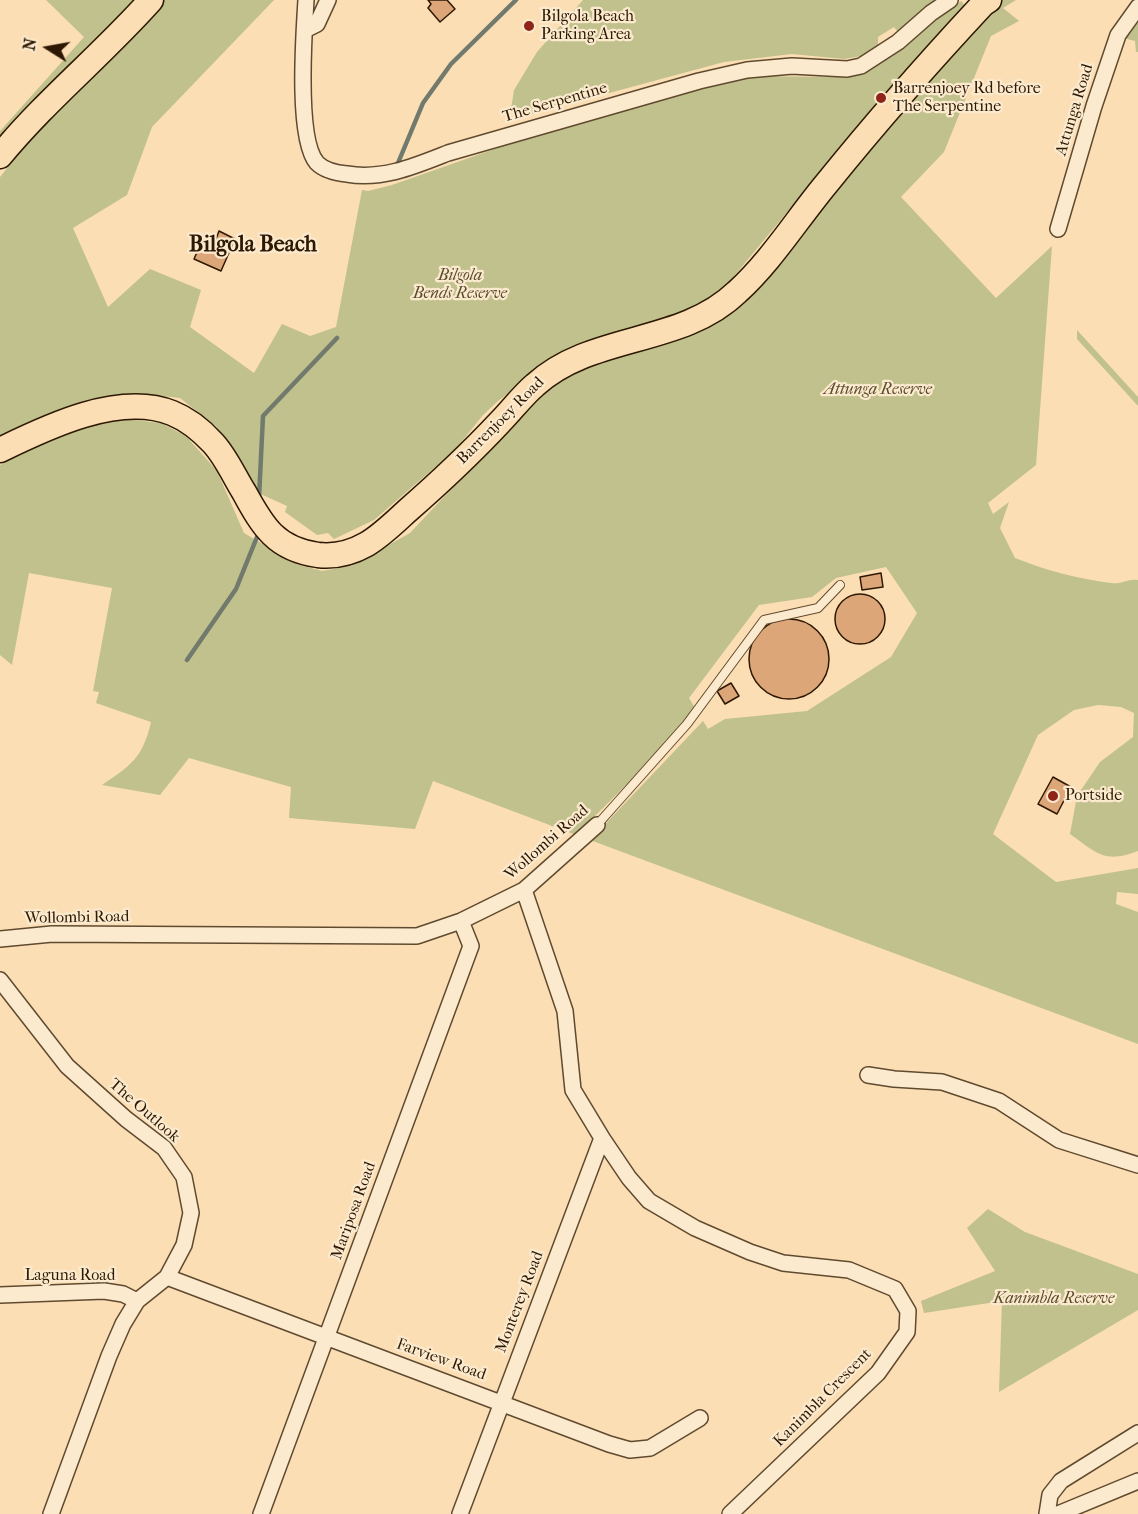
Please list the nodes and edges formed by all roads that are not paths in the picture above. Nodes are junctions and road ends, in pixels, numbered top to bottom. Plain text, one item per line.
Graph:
1 (152, 0) edge
2 (306, 0) edge
3 (328, 0) edge
4 (950, 0) edge
5 (989, 0) edge
6 (1138, 7) edge
7 (305, 30) junction
8 (0, 156) edge
9 (1059, 229) dead end
10 (0, 450) edge
11 (840, 585) dead end
12 (597, 825) joint
13 (524, 890) junction
14 (461, 921) junction
15 (0, 939) edge
16 (0, 981) edge
17 (868, 1075) dead end
18 (602, 1138) junction
19 (1138, 1165) edge
20 (167, 1277) junction
21 (0, 1295) edge
22 (137, 1301) junction
23 (326, 1337) junction
24 (501, 1402) junction
25 (700, 1418) dead end
26 (1138, 1433) edge
27 (1138, 1481) edge
28 (51, 1514) edge
29 (261, 1514) edge
30 (460, 1514) edge
31 (730, 1514) edge
32 (1047, 1514) edge
33 (1058, 1514) edge

1 - 8 main road
2 - 7 street, The Serpentine
3 - 7 street
4 - 7 street, The Serpentine
5 - 10 main road, Barrenjoey Road
6 - 9 street, Attunga Road
11 - 12 lane, Wollombi Road
12 - 13 street, Wollombi Road
13 - 14 street, Wollombi Road
13 - 18 street, Kanimbla Crescent
14 - 15 street, Wollombi Road
14 - 23 street, Mariposa Road
16 - 20 street, The Outlook
17 - 19 street
18 - 24 street, Monterey Road
18 - 31 street, Kanimbla Crescent
20 - 22 street, The Outlook
20 - 23 street, Farview Road
21 - 22 street, Laguna Road
22 - 28 street, The Outlook
23 - 24 street, Farview Road
23 - 29 street, Mariposa Road
24 - 25 street, Farview Road
24 - 30 street, Monterey Road
26 - 32 street
27 - 33 street

